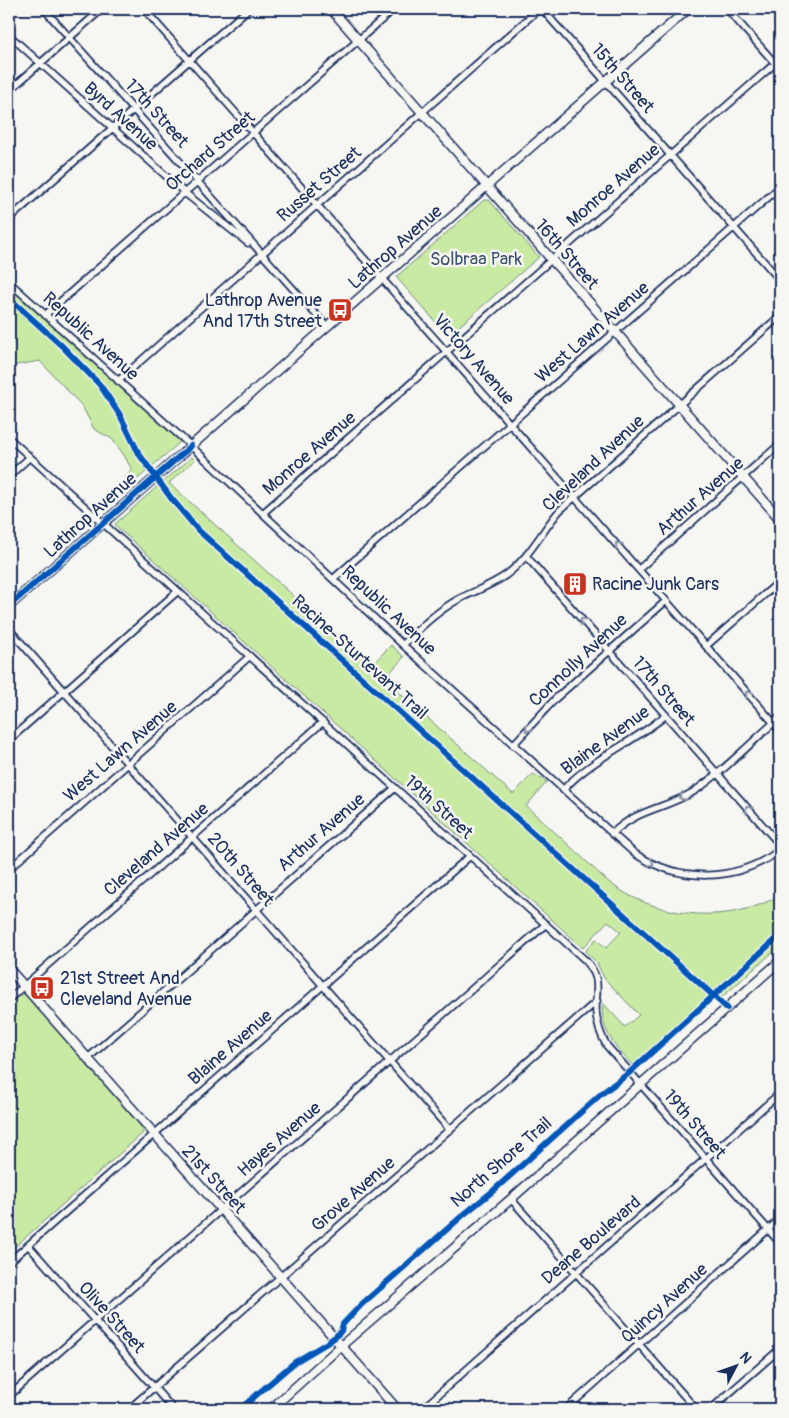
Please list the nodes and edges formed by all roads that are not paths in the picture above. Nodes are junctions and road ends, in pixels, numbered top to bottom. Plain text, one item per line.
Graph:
1 (44, 9) edge
2 (102, 9) edge
3 (144, 9) edge
4 (248, 9) edge
5 (331, 9) edge
6 (394, 9) edge
7 (540, 9) edge
8 (688, 9) edge
9 (727, 9) edge
10 (9, 35) edge
11 (70, 37) junction
12 (358, 40) junction
13 (190, 60) junction
14 (778, 61) edge
15 (40, 64) junction
16 (780, 69) edge
17 (606, 82) junction
18 (9, 91) edge
19 (134, 110) junction
20 (422, 112) junction
21 (112, 129) junction
22 (254, 132) junction
23 (670, 155) junction
24 (198, 182) junction
25 (487, 186) junction
26 (780, 186) edge
27 (185, 193) junction
28 (318, 205) junction
29 (9, 219) edge
30 (734, 227) junction
31 (261, 254) junction
32 (551, 259) junction
33 (383, 278) junction
34 (780, 280) edge
35 (9, 282) edge
36 (46, 315) junction
37 (780, 316) edge
38 (327, 327) junction
39 (615, 332) junction
40 (447, 351) junction
41 (118, 381) junction
42 (679, 405) junction
43 (511, 424) junction
44 (9, 438) edge
45 (780, 444) edge
46 (192, 446) junction
47 (30, 457) junction
48 (9, 476) edge
49 (743, 477) junction
50 (575, 496) junction
51 (263, 513) junction
52 (780, 519) edge
53 (103, 524) junction
54 (526, 556) junction
55 (639, 569) junction
56 (334, 580) junction
57 (780, 581) edge
58 (178, 591) junction
59 (666, 601) junction
60 (9, 606) edge
61 (9, 629) edge
62 (403, 645) junction
63 (706, 646) junction
64 (609, 651) junction
65 (250, 656) junction
66 (64, 692) junction
67 (666, 715) junction
68 (780, 717) edge
69 (322, 722) junction
70 (774, 723) junction
71 (780, 730) edge
72 (9, 740) edge
73 (513, 745) junction
74 (128, 764) junction
75 (717, 773) junction
76 (395, 788) junction
77 (563, 790) junction
78 (612, 834) junction
79 (192, 837) junction
80 (780, 845) edge
81 (780, 850) edge
82 (470, 856) junction
83 (9, 869) edge
84 (256, 910) junction
85 (546, 924) junction
86 (780, 961) edge
87 (9, 969) edge
88 (23, 985) junction
89 (323, 985) junction
90 (9, 998) edge
91 (597, 1001) junction
92 (88, 1058) junction
93 (390, 1061) junction
94 (640, 1085) junction
95 (780, 1093) edge
96 (450, 1130) junction
97 (154, 1134) junction
98 (706, 1159) junction
99 (511, 1199) junction
100 (221, 1210) junction
101 (780, 1219) edge
102 (768, 1230) junction
103 (780, 1244) edge
104 (28, 1245) junction
105 (9, 1262) edge
106 (576, 1273) junction
107 (281, 1276) junction
108 (94, 1321) junction
109 (342, 1345) junction
110 (640, 1345) junction
111 (780, 1348) edge
112 (154, 1387) junction
113 (9, 1396) edge
114 (279, 1403) junction
115 (129, 1409) edge
116 (173, 1409) edge
117 (271, 1409) edge
118 (285, 1409) edge
119 (397, 1409) edge
120 (422, 1409) edge
121 (566, 1409) edge
122 (696, 1409) edge
123 (711, 1409) edge

1 - 11 street, 17th Street
2 - 11 street
3 - 13 street, Victory Avenue
4 - 13 street
5 - 12 street, 16th Street
6 - 12 street, Orchard Street
7 - 17 street, 15th Street
7 - 20 street, Russet Street
8 - 17 street, Lathrop Avenue
9 - 14 street
10 - 15 street, Byrd Avenue
11 - 15 street
11 - 19 street, 17th Street
12 - 20 street, 16th Street
12 - 22 street, Orchard Street
13 - 19 street
13 - 22 street, Victory Avenue
14 - 16 street
14 - 23 street, Monroe Avenue
15 - 18 street
15 - 21 street, Byrd Avenue
17 - 23 street, 15th Street
17 - 25 street, Lathrop Avenue
19 - 21 street
19 - 24 street, 17th Street
20 - 25 street, 16th Street
20 - 28 street, Russet Street
21 - 27 street, Byrd Avenue
21 - 29 street
22 - 24 street, Orchard Street
22 - 28 street, Victory Avenue
23 - 30 street, 15th Street
23 - 32 street, Monroe Avenue
24 - 27 street, Orchard Street
24 - 31 street, 17th Street
25 - 32 street, 16th Street
25 - 33 street, Lathrop Avenue
26 - 30 street, West Lawn Avenue
27 - 31 street, Byrd Avenue
27 - 36 street, Orchard Street
28 - 31 street, Russet Street
28 - 33 street, Victory Avenue
30 - 34 street, 15th Street
30 - 39 street, West Lawn Avenue
31 - 38 street, 17th Street
31 - 41 street, Russet Street
32 - 39 street, 16th Street
32 - 40 street, Monroe Avenue
33 - 38 street, Lathrop Avenue
33 - 40 street, Victory Avenue
35 - 36 street, Republic Avenue
36 - 41 street, Republic Avenue
37 - 42 street, Cleveland Avenue
38 - 46 street, Lathrop Avenue
39 - 42 street, 16th Street
39 - 43 street, West Lawn Avenue
40 - 43 street, Victory Avenue
40 - 51 street, Monroe Avenue
41 - 46 street, Republic Avenue
42 - 49 street, 16th Street
42 - 50 street, Cleveland Avenue
43 - 50 street, Victory Avenue
43 - 56 street, West Lawn Avenue
44 - 47 street, 19th Street
45 - 49 street, Arthur Avenue
46 - 51 street, Republic Avenue
46 - 53 street, Lathrop Avenue
47 - 48 street
47 - 53 street, 19th Street
49 - 52 street, 16th Street
49 - 55 street, Arthur Avenue
50 - 54 street, Cleveland Avenue
55 -> 50 street, Victory Avenue
51 - 56 street, Republic Avenue
53 - 58 street, 19th Street
53 - 60 street, Lathrop Avenue
54 - 62 street, Cleveland Avenue
64 -> 54 street, 17th Street
55 - 59 street, Victory Avenue
56 - 62 street, Republic Avenue
57 - 63 street
58 - 65 street, 19th Street
58 - 66 street
59 - 63 street, Victory Avenue
59 - 64 street, Connolly Avenue
61 - 66 street, 20th Street
62 - 73 street, Republic Avenue
70 -> 63 street, Victory Avenue
64 - 67 street, 17th Street
64 -> 73 street, Connolly Avenue
65 - 69 street, 19th Street
65 - 74 street, West Lawn Avenue
66 - 72 street
66 - 74 street, 20th Street
67 - 75 street, 17th Street
67 - 77 street, Blaine Avenue
68 - 70 street
69 - 76 street, 19th Street
69 - 79 street, Cleveland Avenue
70 - 71 street, Victory Avenue
70 - 75 street
73 - 77 street, Republic Avenue
74 - 79 street, 20th Street
74 - 83 street, West Lawn Avenue
75 -> 78 street
80 -> 75 street, 17th Street
76 - 82 street, 19th Street
76 - 84 street, Arthur Avenue
77 - 78 street, Republic Avenue
78 -> 81 street, Republic Avenue
79 - 84 street, 20th Street
79 - 88 street, Cleveland Avenue
82 - 85 street, 19th Street
82 - 89 street, Blaine Avenue
84 - 89 street, 20th Street
84 - 92 street, Arthur Avenue
85 - 91 street, 19th Street
85 - 93 street, Hayes Avenue
86 - 94 street
87 - 88 street, 21st Street
88 - 90 street, Cleveland Avenue
88 - 92 street, 21st Street
89 - 93 street, 20th Street
89 - 97 street, Blaine Avenue
91 - 94 street, 19th Street
91 - 96 street, Grove Avenue
92 - 97 street, 21st Street
93 - 96 street, 20th Street
93 - 100 street, Hayes Avenue
94 - 98 street, 19th Street
94 - 99 street
95 - 98 street, Deane Boulevard
96 - 107 street, Grove Avenue
97 - 100 street, 21st Street
97 - 104 street, Blaine Avenue
98 - 102 street, 19th Street
98 - 106 street, Deane Boulevard
99 - 106 street
99 - 109 street
100 - 107 street, 21st Street
100 - 108 street, Hayes Avenue
101 - 102 street, Quincy Avenue
102 - 103 street, 19th Street
102 - 110 street, Quincy Avenue
104 - 105 street, Blaine Avenue
104 - 108 street, Olive Street
106 - 110 street
106 - 120 street, Deane Boulevard
107 - 109 street, 21st Street
107 - 112 street, Grove Avenue
108 - 112 street, Olive Street
108 - 113 street, Hayes Avenue
109 - 114 street
109 - 119 street, 21st Street
110 - 121 street, Quincy Avenue
110 - 122 street
111 - 123 street
112 - 115 street, Grove Avenue
112 - 116 street, Olive Street
114 - 117 street
114 - 118 street

